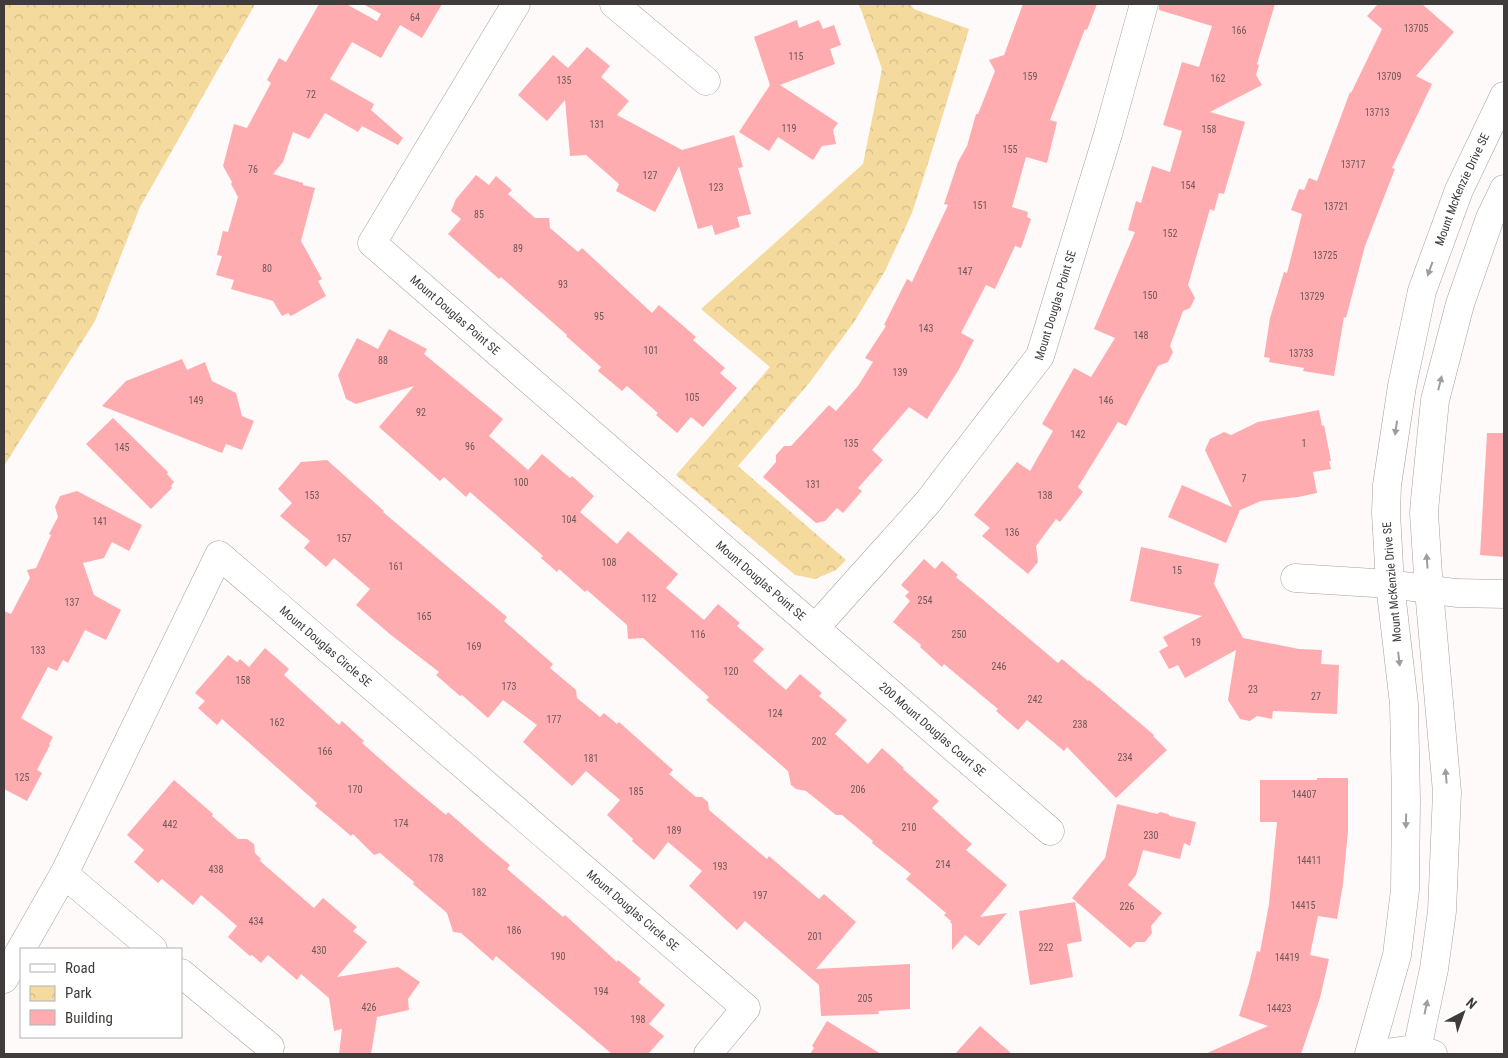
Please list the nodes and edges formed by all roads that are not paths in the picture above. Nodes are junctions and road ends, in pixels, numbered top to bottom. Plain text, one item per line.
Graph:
1 (516, 4) edge
2 (614, 4) edge
3 (1144, 4) edge
4 (706, 81) dead end
5 (1504, 96) edge
6 (1504, 189) edge
7 (1295, 578) dead end
8 (1390, 584) junction
9 (1429, 590) junction
10 (1504, 594) edge
11 (815, 628) junction
12 (1050, 831) dead end
13 (64, 874) junction
14 (22, 948) edge
15 (152, 948) edge
16 (20, 951) edge
17 (182, 974) edge
18 (4, 979) edge
19 (270, 1047) dead end
20 (1422, 1052) edge
21 (708, 1054) edge
22 (1369, 1054) edge
23 (1378, 1054) edge

1 - 11 street, Mount Douglas Point SE
2 - 4 street
3 - 11 street, Mount Douglas Point SE
5 -> 8 street, Mount McKenzie Drive SE
9 -> 6 street
7 - 8 street
8 - 9 street
8 -> 22 street, Mount McKenzie Drive SE
9 - 10 street
20 -> 9 street
11 - 12 street, 200 Mount Douglas Court SE
13 - 14 street, Mount Douglas Circle SE
13 - 15 street
13 - 21 street, Mount Douglas Circle SE
16 - 18 street, Mount Douglas Circle SE
17 - 19 street
20 - 23 street

